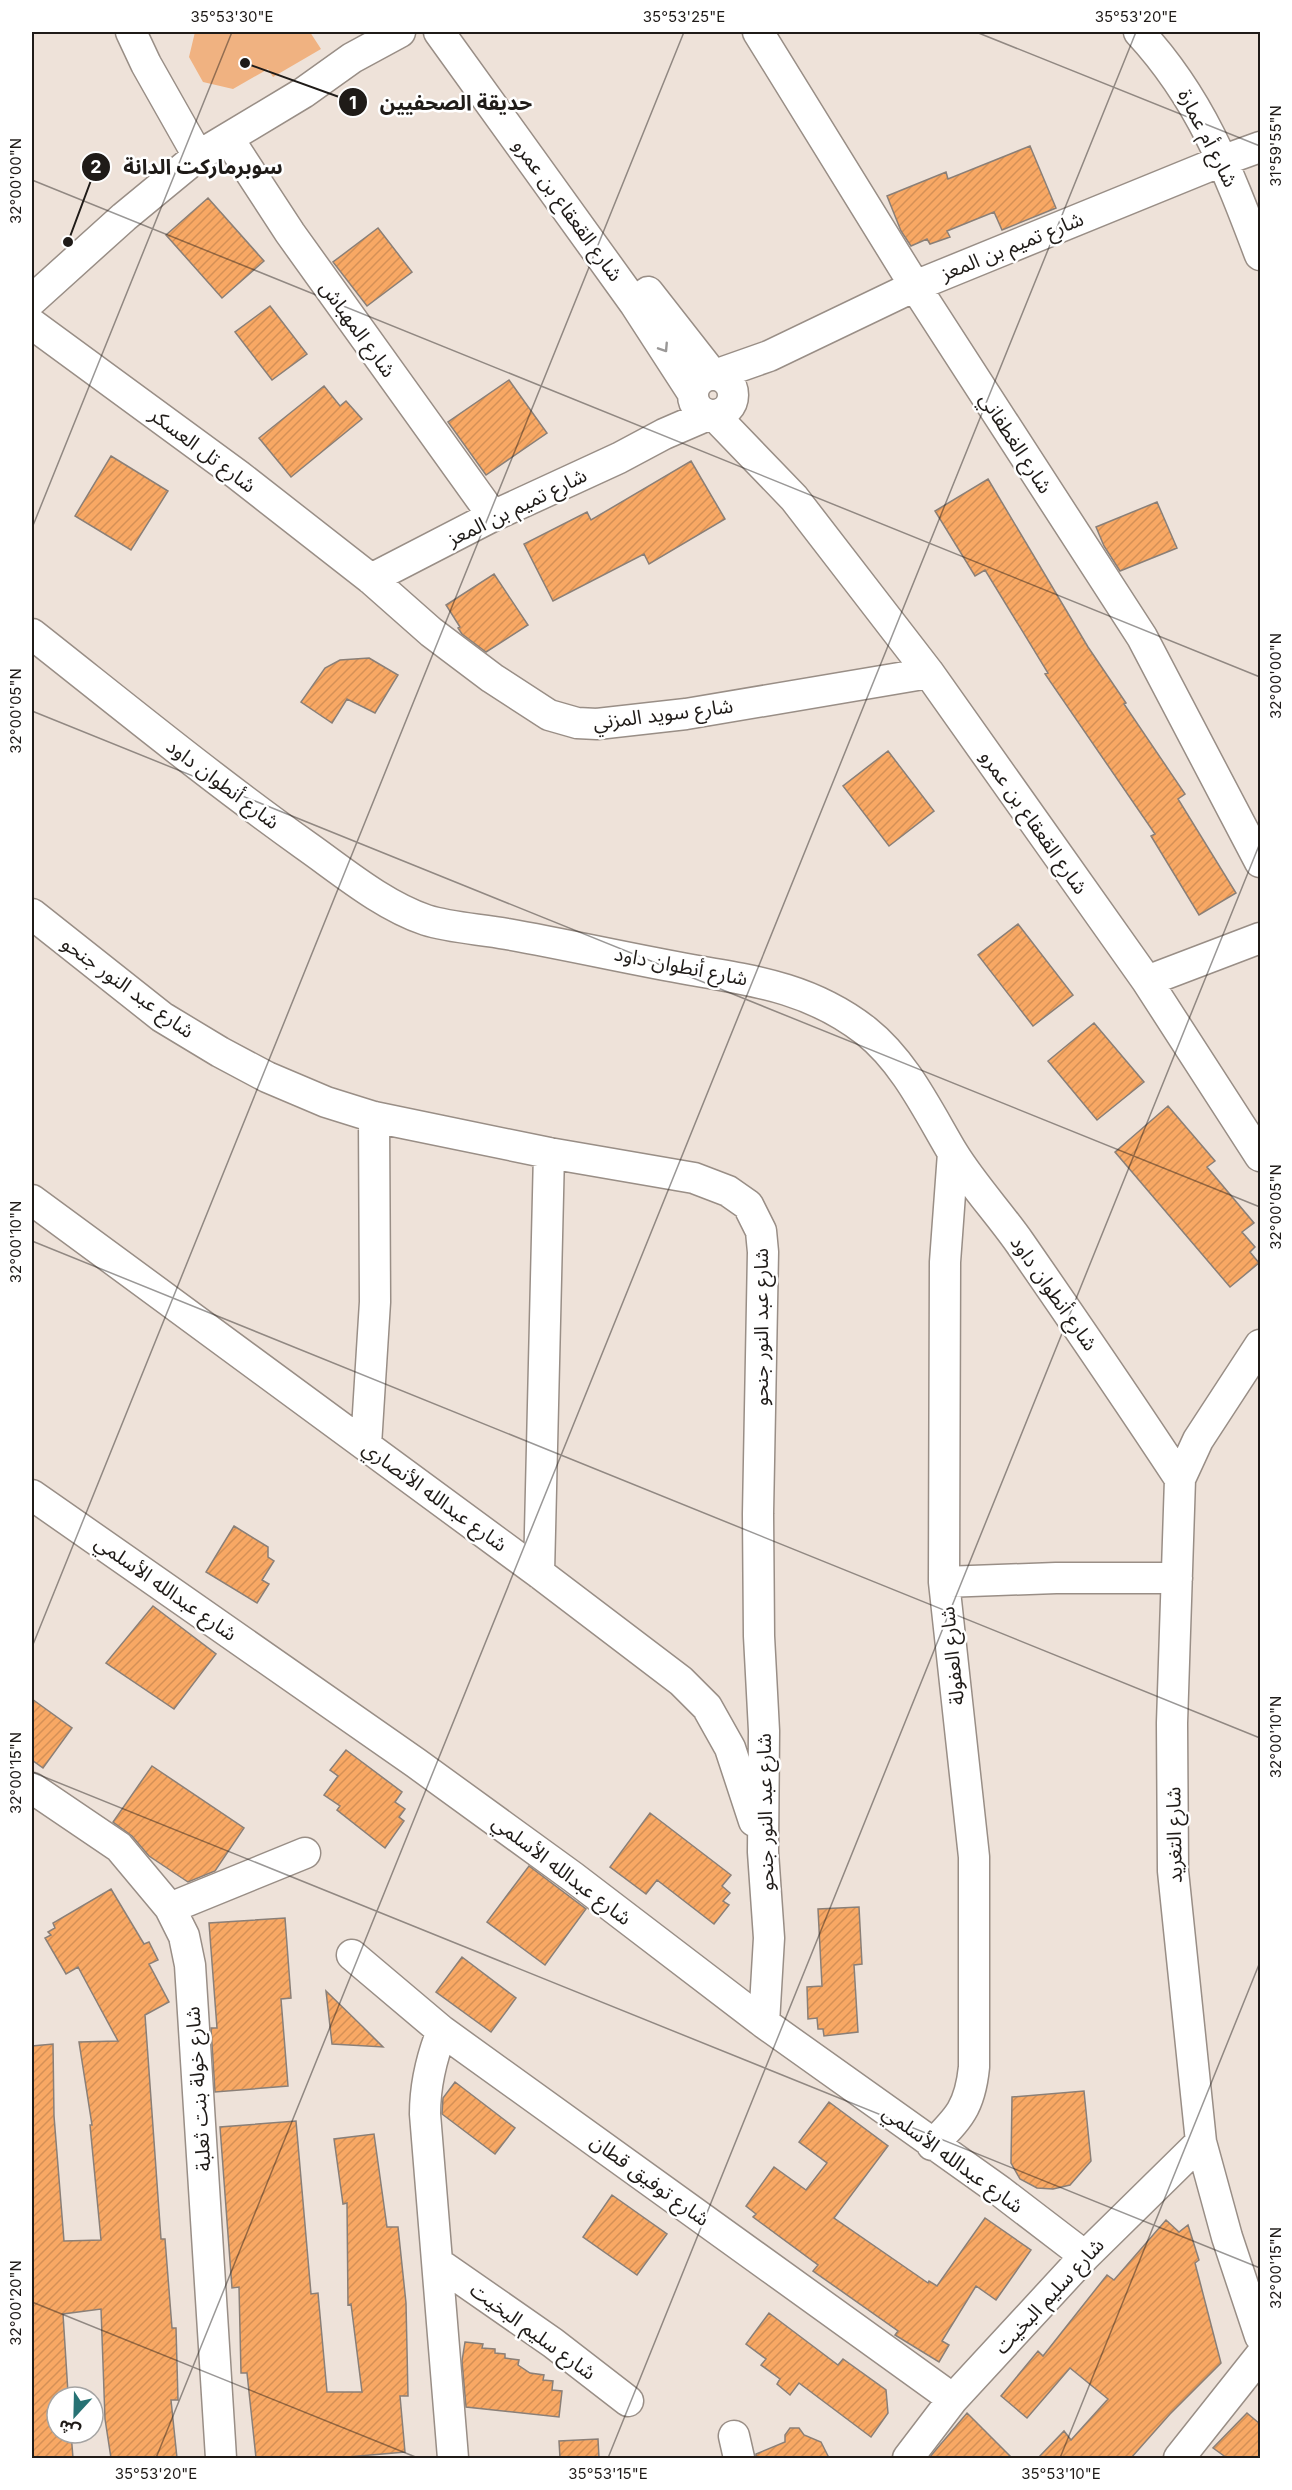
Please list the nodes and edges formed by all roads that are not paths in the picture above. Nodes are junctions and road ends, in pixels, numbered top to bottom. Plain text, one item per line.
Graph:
1 (131, 32) edge
2 (400, 32) edge
3 (440, 32) edge
4 (463, 32) edge
5 (758, 32) edge
6 (1139, 32) edge
7 (303, 93) junction
8 (228, 138) junction
9 (1260, 147) edge
10 (198, 156) junction
11 (1224, 160) junction
12 (1260, 255) edge
13 (915, 286) junction
14 (32, 300) edge
15 (32, 324) edge
16 (62, 346) junction
17 (32, 354) edge
18 (712, 396) junction
19 (493, 516) junction
20 (371, 579) junction
21 (32, 634) edge
22 (929, 673) junction
23 (1260, 862) edge
24 (32, 914) edge
25 (1260, 938) edge
26 (1147, 981) junction
27 (374, 1117) junction
28 (549, 1153) junction
29 (953, 1153) junction
30 (1260, 1156) edge
31 (32, 1200) edge
32 (1260, 1346) edge
33 (366, 1445) junction
34 (1180, 1479) junction
35 (32, 1495) edge
36 (539, 1573) junction
37 (1177, 1578) junction
38 (944, 1582) junction
39 (32, 1788) edge
40 (763, 1852) junction
41 (305, 1853) dead end
42 (170, 1908) junction
43 (352, 1955) dead end
44 (764, 2023) junction
45 (442, 2031) junction
46 (1201, 2142) junction
47 (932, 2145) junction
48 (1085, 2256) junction
49 (438, 2263) junction
50 (1260, 2337) edge
51 (1260, 2356) edge
52 (953, 2399) junction
53 (628, 2401) dead end
54 (221, 2458) edge
55 (453, 2458) edge
56 (908, 2458) edge
57 (1179, 2458) edge

1 - 10 street
2 - 7 street
3 - 7 street
3 -> 18 street, شارع القعقاع بن عمرو
4 - 18 street, شارع القعقاع بن عمرو
5 - 13 street, شارع الغطفاني
6 - 11 street, شارع أم عمارة
7 - 8 street
8 - 10 street
8 - 19 street, شارع المهباش
9 - 11 street, شارع تميم بن المعز
10 - 14 street
11 - 12 street, شارع أم عمارة
11 - 13 street, شارع تميم بن المعز
13 - 18 street, شارع تميم بن المعز
13 - 23 street, شارع الغطفاني
15 - 16 street, شارع تل العسكر
16 - 17 street
16 - 20 street, شارع تل العسكر
18 - 19 street, شارع تميم بن المعز
18 - 22 street, شارع القعقاع بن عمرو
19 - 20 street, شارع تميم بن المعز
20 - 22 street, شارع سويد المزني
21 - 29 street, شارع أنطوان داود
22 - 26 street, شارع القعقاع بن عمرو
24 - 27 street, شارع عبد النور جنحو
25 - 26 street
26 - 30 street, شارع القعقاع بن عمرو
27 - 28 street, شارع عبد النور جنحو
27 - 33 street
28 - 36 street
28 - 40 street, شارع عبد النور جنحو
29 - 34 street, شارع أنطوان داود
29 - 38 street, شارع العفولة
31 - 33 street, شارع عبدالله الأنصاري
32 - 34 street, شارع التغريد
33 - 36 street, شارع عبدالله الأنصاري
34 - 37 street, شارع التغريد
35 - 44 street, شارع عبدالله الأسلمي
36 - 40 street, شارع عبدالله الأنصاري
37 - 38 street
37 - 46 street, شارع التغريد
38 - 47 street, شارع العفولة
39 - 42 street, شارع خولة بنت ثعلبة
40 - 44 street, شارع عبد النور جنحو
41 - 42 street
42 - 54 street, شارع خولة بنت ثعلبة
43 - 45 street, شارع توفيق قطان
44 - 47 street, شارع عبدالله الأسلمي
45 - 49 street, شارع سليم البخيت
45 - 52 street, شارع توفيق قطان
46 - 48 street, شارع سليم البخيت
46 - 50 street, شارع التغريد
47 - 48 street, شارع عبدالله الأسلمي
48 - 52 street, شارع سليم البخيت
49 - 53 street, شارع سليم البخيت
49 - 55 street, شارع سليم البخيت
51 - 57 street
52 - 56 street, شارع سليم البخيت

